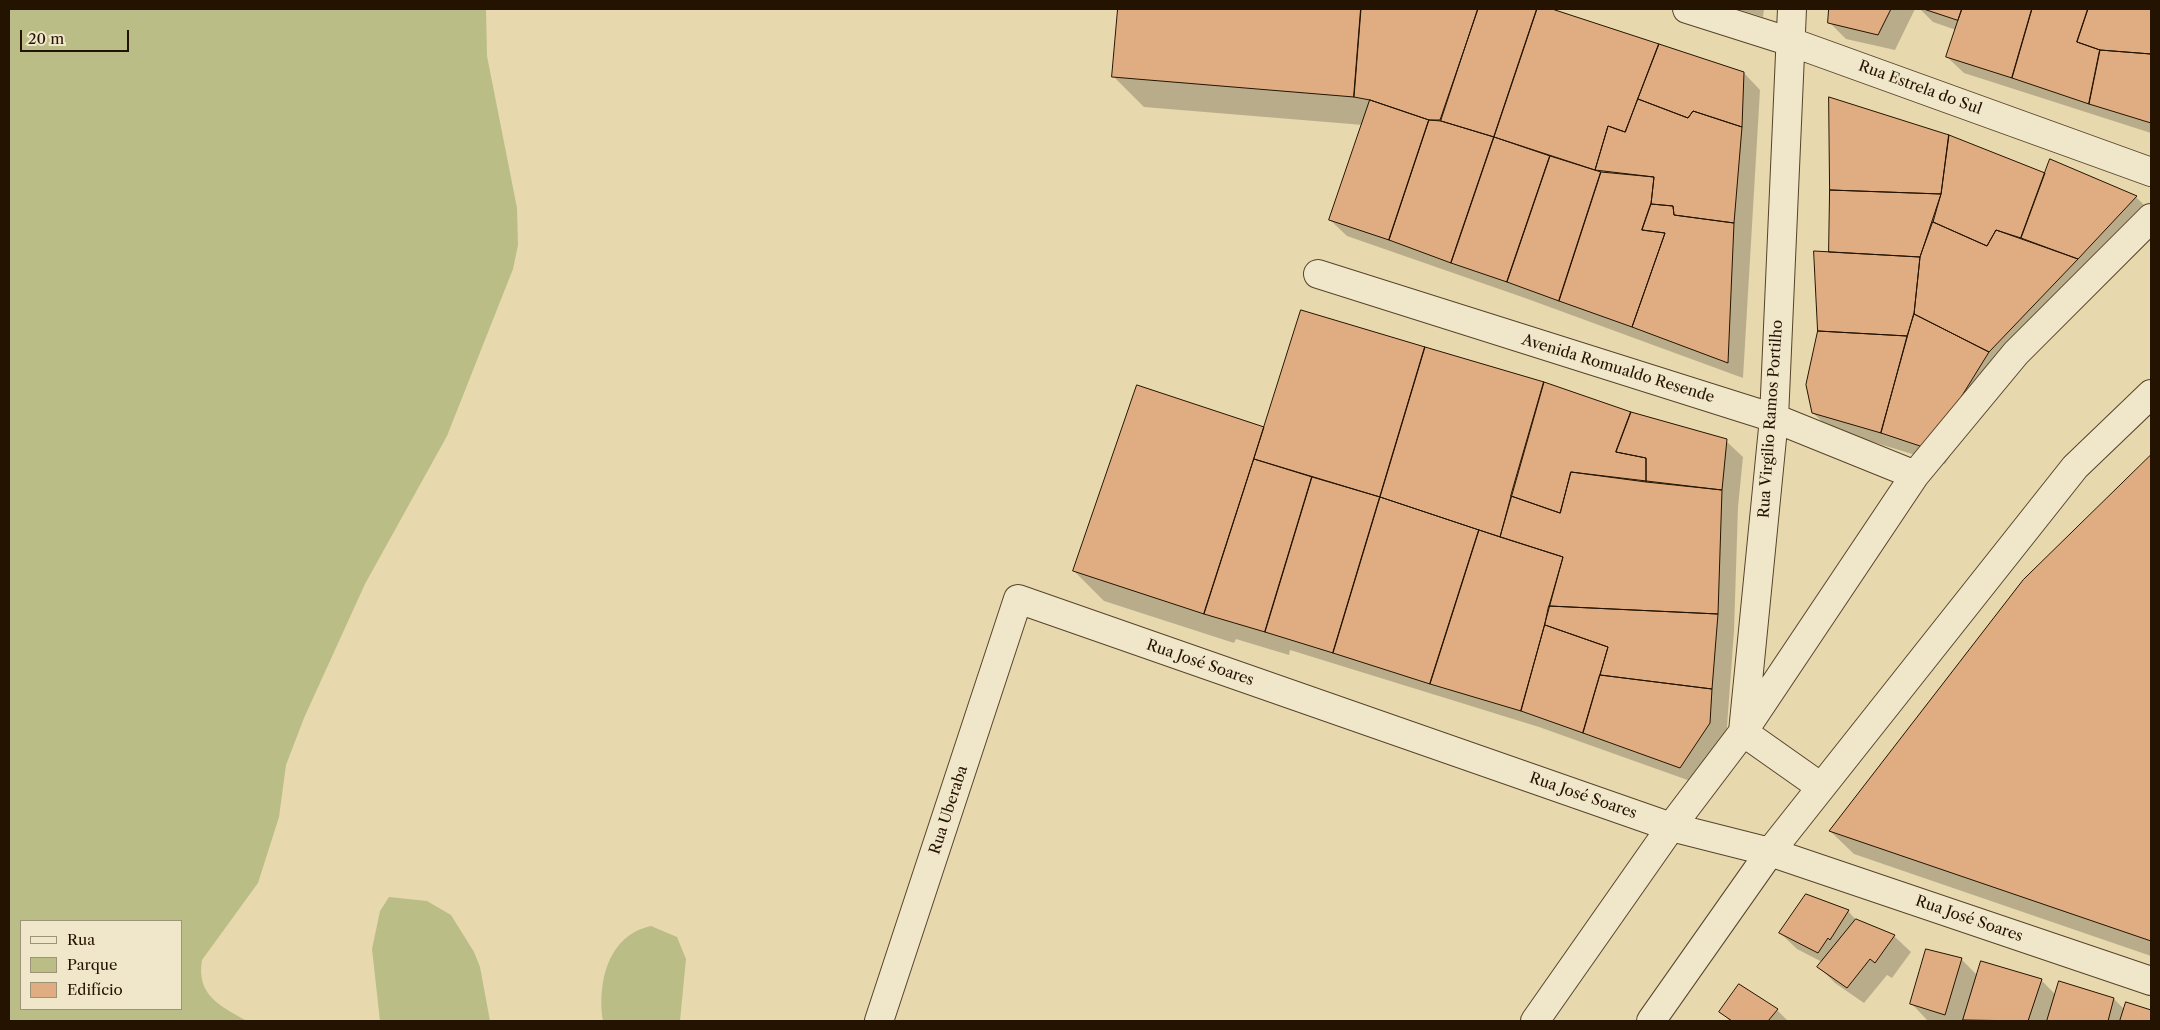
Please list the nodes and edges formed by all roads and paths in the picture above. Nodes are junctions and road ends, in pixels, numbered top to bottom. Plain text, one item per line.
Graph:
1 (1686, 9) edge
2 (1792, 9) edge
3 (1791, 42) junction
4 (2151, 172) edge
5 (2151, 218) edge
6 (1318, 274) dead end
7 (2151, 394) edge
8 (1774, 418) junction
9 (1915, 475) junction
10 (1018, 599) joint
11 (1742, 732) junction
12 (1821, 787) junction
13 (1671, 827) junction
14 (1770, 852) junction
15 (2151, 981) edge
16 (879, 1021) edge
17 (1535, 1021) edge
18 (1651, 1021) edge

1 - 3 street, Rua Estrela do Sul
2 - 3 street, Rua Virgilio Ramos Portilho
3 - 4 street, Rua Estrela do Sul
3 - 8 street, Rua Virgilio Ramos Portilho
5 - 9 street
6 - 8 street, Avenida Romualdo Resende
7 - 12 street
8 - 9 street, Avenida Romualdo Resende
8 - 11 street, Rua Virgilio Ramos Portilho
9 - 11 street
10 - 13 street, Rua José Soares
10 - 16 street, Rua Uberaba
11 - 12 street
11 - 13 street
12 - 14 street
13 - 14 street, Rua José Soares
13 - 17 street
14 - 15 street, Rua José Soares
14 - 18 street

